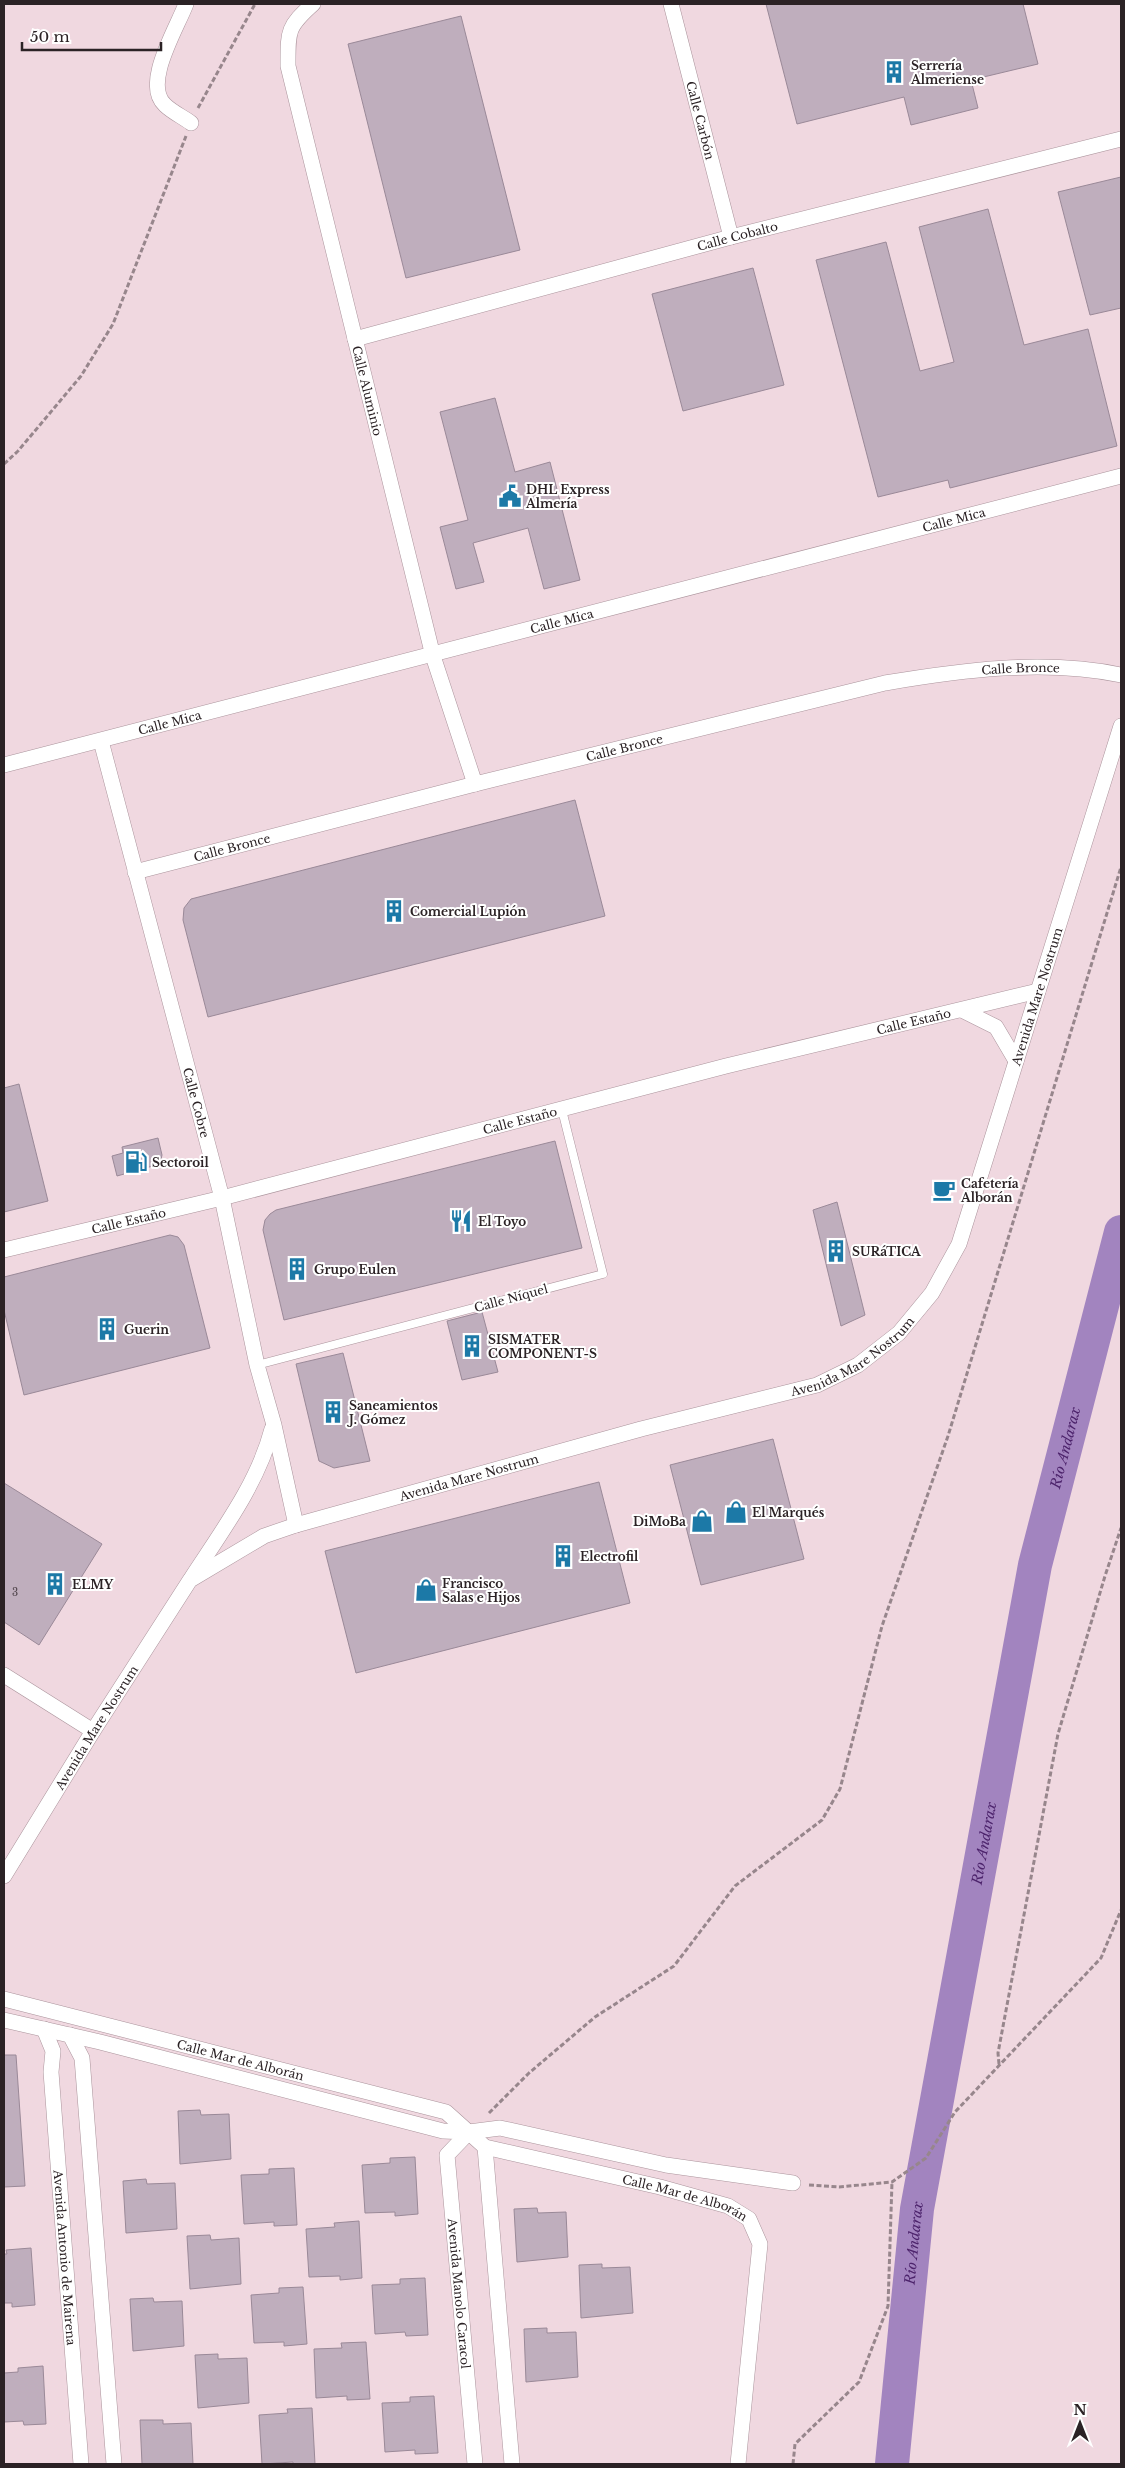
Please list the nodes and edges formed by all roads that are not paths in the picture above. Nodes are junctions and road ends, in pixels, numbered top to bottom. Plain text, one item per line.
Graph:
1 (186, 4) edge
2 (313, 4) edge
3 (671, 4) edge
4 (191, 123) road end
5 (1121, 139) edge
6 (731, 237) junction
7 (354, 339) junction
8 (1121, 476) edge
9 (433, 656) junction
10 (1121, 676) edge
11 (1121, 726) edge
12 (100, 741) junction
13 (4, 765) edge
14 (475, 784) junction
15 (135, 872) junction
16 (1038, 991) junction
17 (962, 1010) junction
18 (1016, 1061) junction
19 (562, 1110) junction
20 (222, 1198) junction
21 (4, 1250) edge
22 (257, 1366) junction
23 (274, 1425) junction
24 (296, 1525) junction
25 (190, 1580) junction
26 (4, 1675) edge
27 (93, 1731) junction
28 (4, 1876) edge
29 (4, 1999) edge
30 (75, 2018) junction
31 (4, 2020) edge
32 (44, 2029) junction
33 (70, 2035) junction
34 (100, 2042) junction
35 (53, 2051) junction
36 (82, 2058) junction
37 (469, 2132) junction
38 (485, 2147) junction
39 (793, 2183) road end
40 (81, 2464) edge
41 (114, 2464) edge
42 (475, 2464) edge
43 (512, 2464) edge
44 (738, 2464) edge

1 - 4 street
2 - 7 street, Calle Aluminio
3 - 6 street, Calle Carbón
5 - 6 street, Calle Cobalto
6 - 7 street, Calle Cobalto
7 - 9 street, Calle Aluminio
8 - 9 street, Calle Mica
9 - 12 street, Calle Mica
9 - 14 street, Calle Aluminio
10 - 14 street, Calle Bronce
11 - 16 street, Avenida Mare Nostrum
12 - 13 street, Calle Mica
12 - 15 street, Calle Cobre
14 - 15 street, Calle Bronce
15 - 20 street, Calle Cobre
16 - 17 street, Calle Estaño
16 - 18 street, Avenida Mare Nostrum
17 - 18 street
17 - 19 street, Calle Estaño
18 - 24 street, Avenida Mare Nostrum
19 - 20 street, Calle Estaño
19 - 22 lane, Calle Níquel
20 - 21 street, Calle Estaño
20 - 22 street, Calle Cobre
22 - 23 street, Calle Cobre
23 - 24 street, Calle Cobre
23 - 25 street, Avenida Mare Nostrum
24 - 25 street, Avenida Mare Nostrum
25 - 27 street, Avenida Mare Nostrum
26 - 27 street
27 - 28 street, Avenida Mare Nostrum
29 - 30 street, Calle Mar de Alborán
30 - 33 street
30 - 37 street, Calle Mar de Alborán
31 - 32 street, Calle Mar de Alborán
32 - 33 street, Calle Mar de Alborán
32 - 35 street, Avenida Antonio de Mairena
33 - 34 street, Calle Mar de Alborán
33 - 35 street
33 - 36 street
34 - 36 street
34 - 37 street, Calle Mar de Alborán
35 - 40 street, Avenida Antonio de Mairena
36 - 41 street
37 - 38 street, Calle Mar de Alborán
37 - 39 street
37 - 42 street, Avenida Manolo Caracol
38 - 43 street
38 - 44 street, Calle Mar de Alborán

